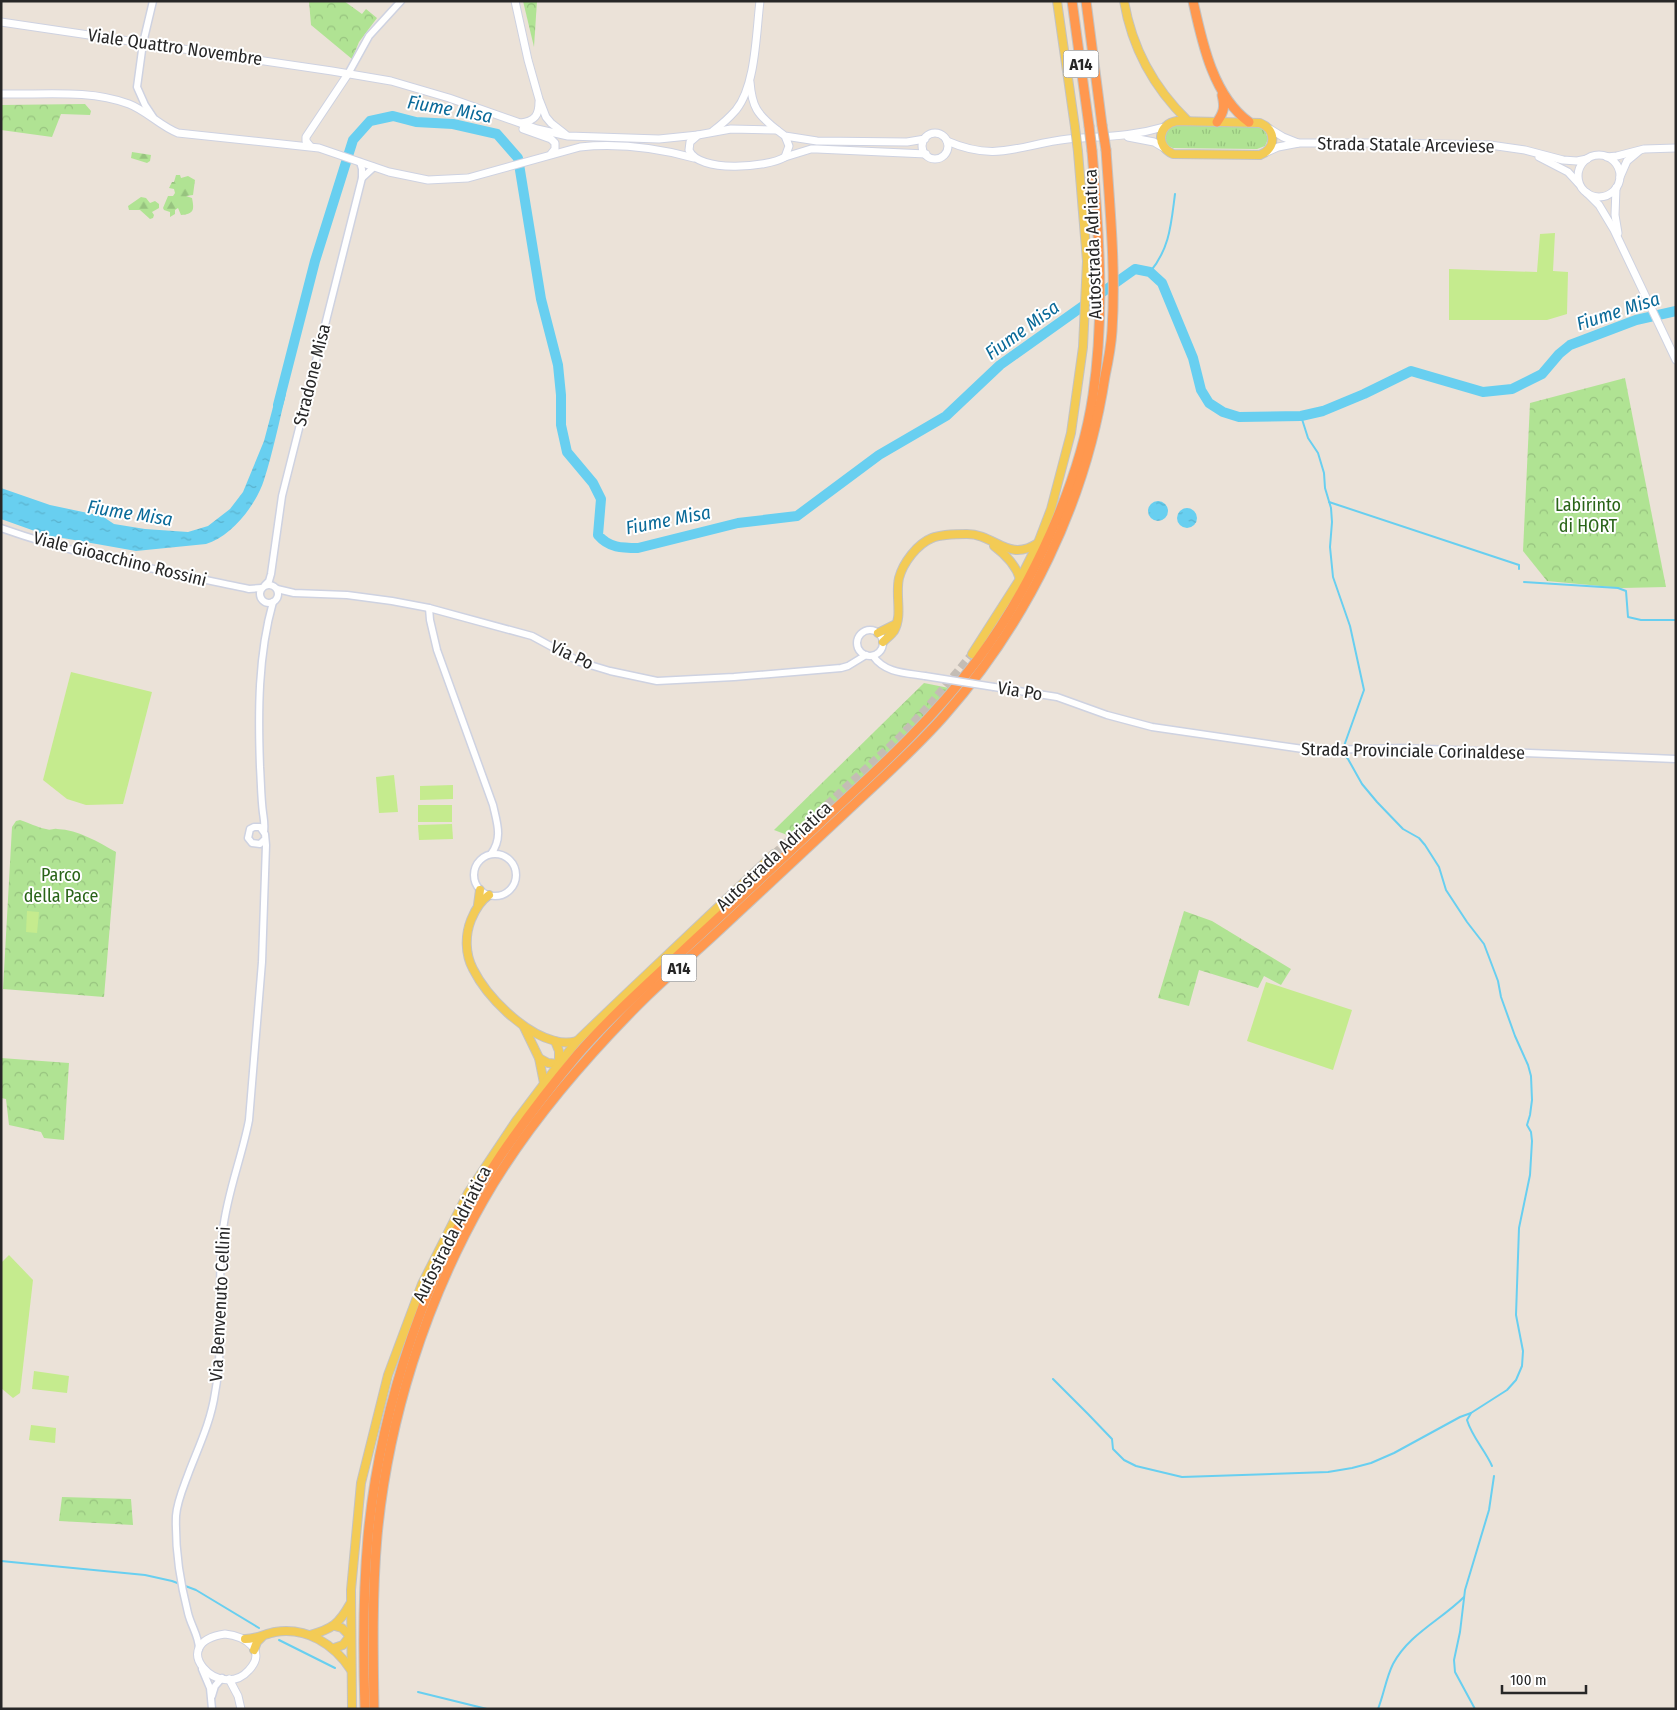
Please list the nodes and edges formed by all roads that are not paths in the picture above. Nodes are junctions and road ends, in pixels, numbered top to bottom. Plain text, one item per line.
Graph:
1 (153, 1) edge
2 (401, 1) edge
3 (516, 1) edge
4 (760, 1) edge
5 (1057, 1) edge
6 (1072, 1) edge
7 (1086, 1) edge
8 (1124, 1) edge
9 (1193, 1) edge
10 (1, 22) edge
11 (143, 43) junction
12 (348, 74) junction
13 (750, 79) junction
14 (1219, 83) junction
15 (1, 94) edge
16 (539, 99) junction
17 (1169, 102) junction
18 (496, 116) junction
19 (153, 118) junction
20 (1188, 121) junction
21 (1217, 122) junction
22 (1249, 122) junction
23 (519, 123) junction
24 (1167, 125) junction
25 (1270, 129) junction
26 (777, 130) junction
27 (710, 132) junction
28 (698, 135) junction
29 (568, 136) junction
30 (785, 136) junction
31 (1123, 136) junction
32 (925, 138) junction
33 (947, 141) junction
34 (1298, 143) junction
35 (310, 146) junction
36 (1164, 148) junction
37 (1513, 148) junction
38 (1644, 148) junction
39 (1676, 148) edge
40 (966, 149) junction
41 (1267, 152) junction
42 (946, 153) junction
43 (926, 154) junction
44 (549, 155) junction
45 (1602, 156) junction
46 (785, 157) junction
47 (694, 158) junction
48 (1587, 159) junction
49 (360, 162) junction
50 (374, 167) junction
51 (362, 178) junction
52 (1617, 185) junction
53 (1581, 186) junction
54 (1587, 193) junction
55 (1620, 241) junction
56 (1676, 360) edge
57 (1, 528) edge
58 (987, 540) junction
59 (1038, 543) junction
60 (1022, 551) junction
61 (1029, 563) junction
62 (1013, 564) junction
63 (271, 574) junction
64 (1020, 579) junction
65 (264, 586) junction
66 (239, 587) junction
67 (276, 587) junction
68 (294, 593) junction
69 (262, 599) junction
70 (275, 600) junction
71 (429, 608) junction
72 (896, 624) junction
73 (268, 626) junction
74 (878, 633) junction
75 (883, 642) junction
76 (858, 648) junction
77 (880, 652) junction
78 (972, 654) tunnel mouth
79 (869, 656) junction
80 (854, 663) junction
81 (885, 668) junction
82 (1152, 727) joint
83 (1676, 759) edge
84 (263, 814) junction
85 (257, 827) junction
86 (265, 835) junction
87 (497, 843) junction
88 (260, 844) junction
89 (265, 854) junction
90 (491, 854) junction
91 (774, 854) tunnel mouth
92 (500, 855) junction
93 (480, 890) junction
94 (489, 895) junction
95 (478, 906) junction
96 (524, 1027) junction
97 (555, 1041) junction
98 (578, 1041) junction
99 (539, 1058) junction
100 (559, 1064) junction
101 (544, 1083) junction
102 (351, 1602) junction
103 (335, 1626) junction
104 (193, 1629) junction
105 (264, 1635) junction
106 (309, 1635) junction
107 (350, 1636) junction
108 (210, 1638) junction
109 (245, 1639) junction
110 (334, 1648) junction
111 (199, 1649) junction
112 (254, 1650) junction
113 (368, 1665) junction
114 (202, 1669) junction
115 (351, 1670) junction
116 (245, 1674) junction
117 (225, 1679) junction
118 (369, 1681) junction
119 (238, 1696) junction
120 (211, 1700) junction
121 (212, 1709) edge
122 (241, 1709) edge
123 (352, 1709) edge
124 (365, 1709) edge
125 (374, 1709) edge

1 - 11 street
2 - 12 street
3 - 16 main road
4 - 13 main road
5 - 59 main road, bridge
6 - 113 highway, Autostrada Adriatica / A14, bridge
7 - 113 highway, Autostrada Adriatica / A14, bridge
8 - 17 main road
9 - 14 highway
10 - 11 main road, Viale Quattro Novembre
11 - 12 main road, Viale Quattro Novembre
11 - 19 street
12 - 18 main road, Viale Quattro Novembre
12 - 35 main road
13 - 26 main road
13 - 27 main road
14 - 21 highway
14 - 22 highway
15 - 19 main road
16 - 23 main road
16 - 29 main road
17 - 20 main road
17 - 24 main road
18 - 23 main road
18 - 44 main road
19 - 35 main road
20 - 21 main road, Strada Statale Arceviese
20 - 24 main road, Strada Statale Arceviese
21 - 22 main road, Strada Statale Arceviese
22 - 25 main road, Strada Statale Arceviese
23 - 29 main road
24 - 31 main road, Strada Statale Arceviese
24 - 36 main road
25 - 34 main road, Strada Statale Arceviese
25 - 41 main road
26 - 27 main road
26 - 30 main road
27 - 28 main road
28 - 29 main road
28 - 47 main road
30 - 32 main road
30 - 46 main road
31 - 36 main road, Strada Statale Arceviese
31 - 40 main road
32 - 33 main road
32 - 43 main road
33 - 40 main road
33 - 42 main road
34 - 37 main road, Strada Statale Arceviese
34 - 41 main road, Strada Statale Arceviese
35 - 49 main road
36 - 41 main road, Strada Statale Arceviese
37 - 48 main road
37 - 53 main road
38 - 39 main road
38 - 45 main road
38 - 52 main road
40 - 42 main road
42 - 43 main road
43 - 46 main road
44 - 47 main road
44 - 50 main road
45 - 48 main road
45 - 52 main road
46 - 47 main road
48 - 53 main road
49 - 50 main road
49 - 51 street, Stradone Misa
50 - 51 street
51 - 63 street, Stradone Misa
52 - 54 main road
52 - 55 main road
53 - 54 main road
54 - 55 main road
55 - 56 main road
57 - 66 street, Viale Gioacchino Rossini
58 - 60 main road
58 - 62 main road
58 - 72 main road
59 - 60 main road
59 - 61 main road
60 - 61 main road
61 - 62 main road
61 - 64 main road
62 - 64 main road
63 - 65 street, Stradone Misa
63 - 67 street, Stradone Misa
64 - 78 main road
65 - 66 street, Viale Gioacchino Rossini
65 - 67 street
65 - 69 street
66 - 69 street, Viale Gioacchino Rossini
67 - 68 street, Via Po
67 - 70 street
68 - 70 street, Via Po
68 - 71 street, Via Po
69 - 70 street
69 - 73 street, Via Benvenuto Cellini
70 - 73 street, Via Benvenuto Cellini
71 - 80 street, Via Po
71 - 87 street
72 - 74 main road
72 - 75 main road
73 - 84 street, Via Benvenuto Cellini
74 - 75 street
74 - 76 street
75 - 77 street
76 - 79 street
76 - 80 street
77 - 79 street, Via Po
77 - 81 street
79 - 80 street, Via Po
79 - 81 street
81 - 82 street, Via Po, bridge
82 - 83 street, Strada Provinciale Corinaldese
84 - 85 street, Via Benvenuto Cellini
84 - 86 street, Via Benvenuto Cellini
85 - 86 street
85 - 88 street
86 - 88 street
86 - 89 street, Via Benvenuto Cellini
87 - 90 street
87 - 92 street
88 - 89 street, Via Benvenuto Cellini
89 - 104 street, Via Benvenuto Cellini
90 - 92 street
90 - 93 street
91 - 98 main road
92 - 94 street
93 - 94 street
93 - 95 main road
94 - 95 main road
95 - 96 main road
96 - 97 main road
96 - 99 main road
97 - 98 main road
97 - 100 main road
98 - 100 main road
99 - 100 main road
99 - 101 main road
100 - 101 main road
101 - 102 main road
102 - 103 main road
102 - 107 main road
103 - 106 main road
103 - 107 main road
104 - 108 street
104 - 111 street, Via Benvenuto Cellini
105 - 106 main road
105 - 109 main road
105 - 112 main road
106 - 110 main road
107 - 110 main road
107 - 115 main road
108 - 109 main road
108 - 111 main road
109 - 112 main road
110 - 115 main road
111 - 114 main road
112 - 116 main road
113 - 118 highway, Autostrada Adriatica / A14
114 - 117 main road
114 - 120 street
115 - 123 main road
116 - 117 main road
116 - 119 main road
117 - 119 main road
117 - 120 street
118 - 124 highway, Autostrada Adriatica / A14
118 - 125 highway, Autostrada Adriatica / A14
119 - 122 main road
120 - 121 street

